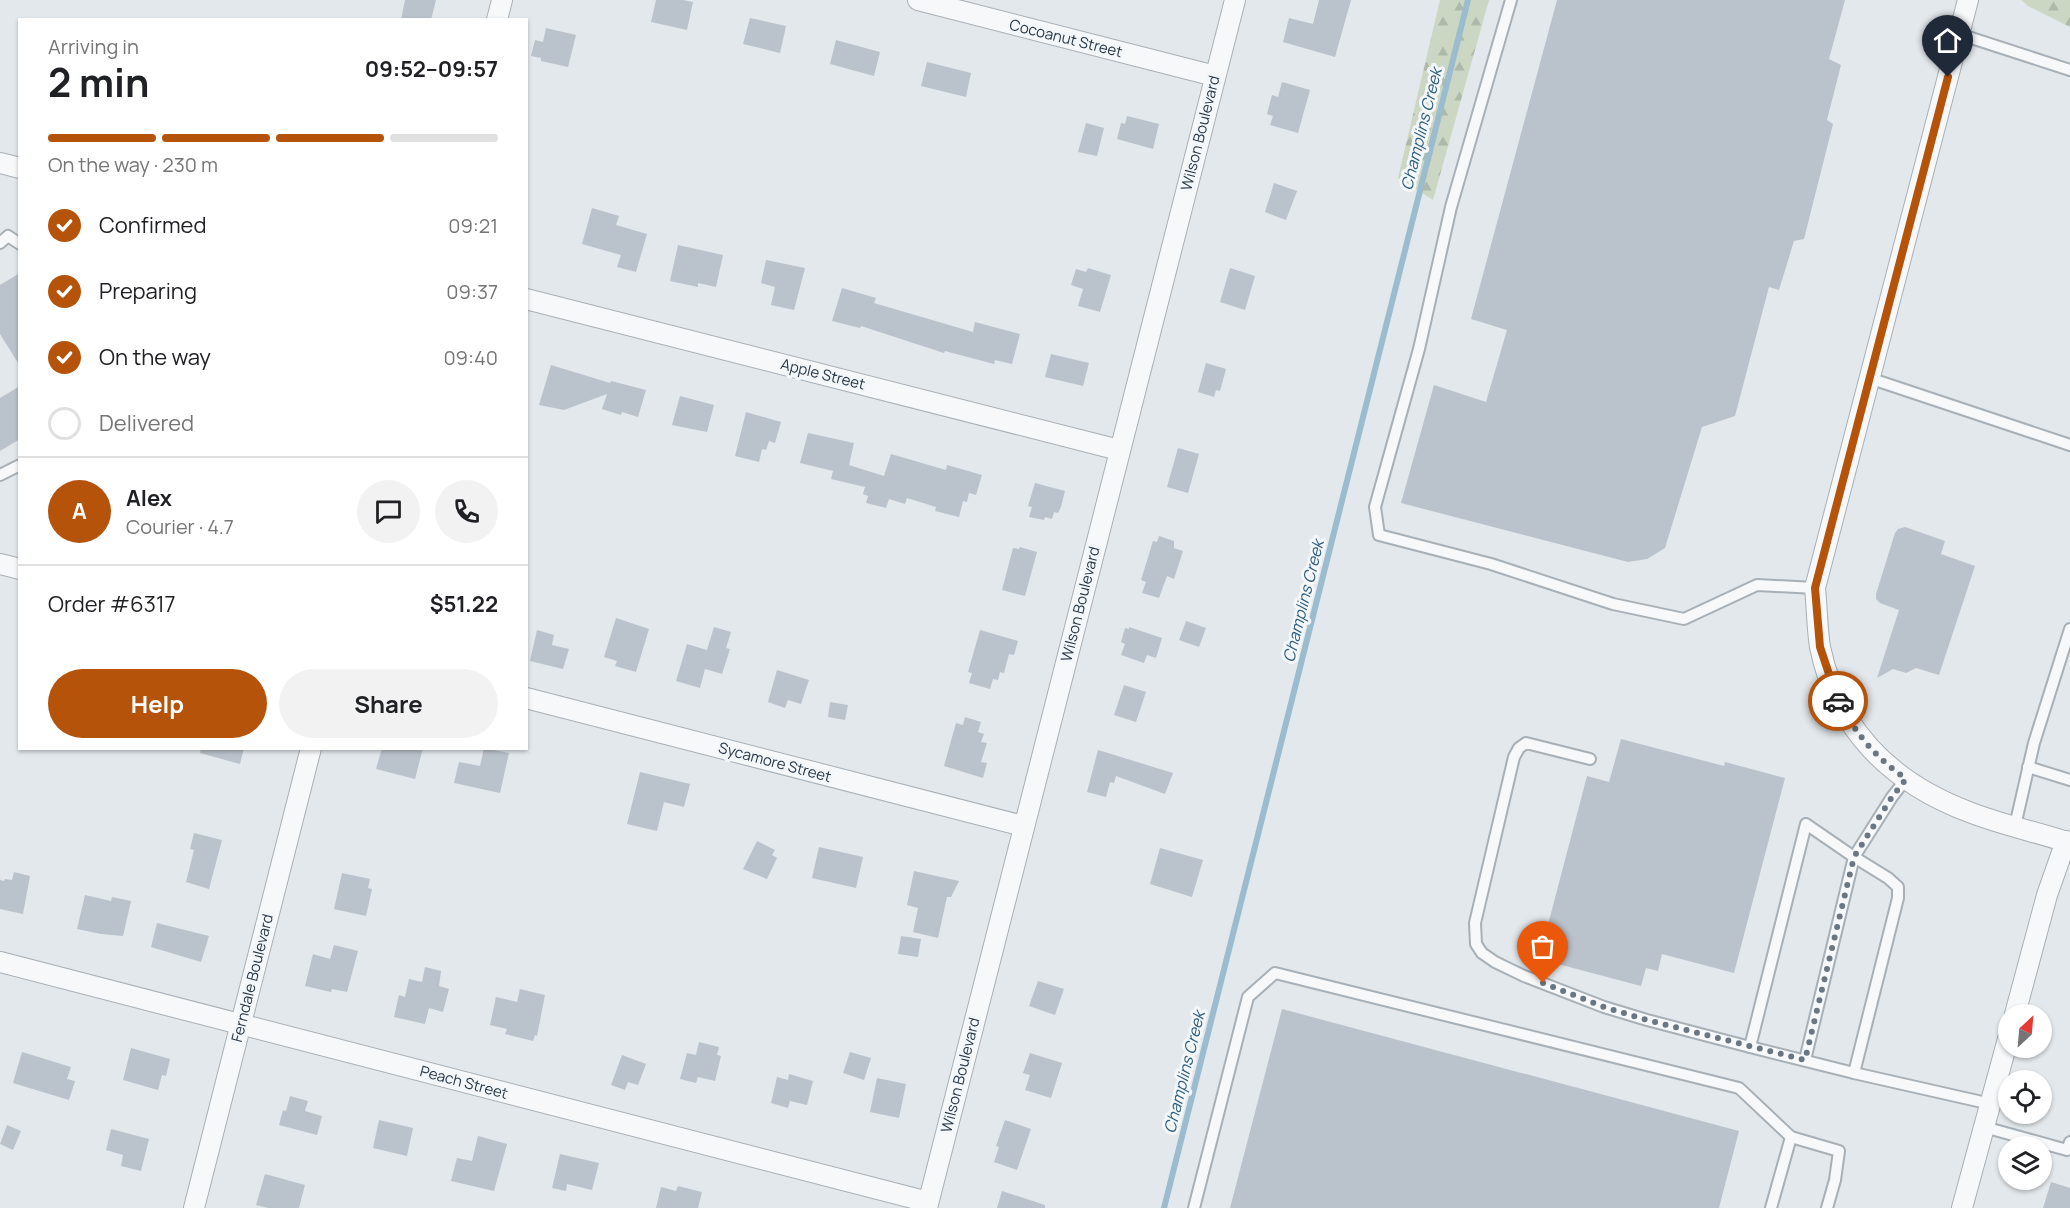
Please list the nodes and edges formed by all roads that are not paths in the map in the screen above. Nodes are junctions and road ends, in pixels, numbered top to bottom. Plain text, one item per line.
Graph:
1 (502, 0) edge
2 (918, 0) edge
3 (1234, 0) edge
4 (1511, 0) edge
5 (1968, 0) edge
6 (498, 18) edge
7 (1959, 34) junction
8 (2070, 70) edge
9 (1215, 76) junction
10 (0, 163) edge
11 (18, 168) edge
12 (0, 243) edge
13 (18, 243) edge
14 (528, 300) edge
15 (1869, 378) junction
16 (2070, 445) edge
17 (1119, 450) junction
18 (18, 466) edge
19 (0, 475) edge
20 (0, 564) edge
21 (18, 568) edge
22 (1815, 588) junction
23 (2070, 628) edge
24 (528, 699) edge
25 (310, 750) edge
26 (1590, 759) dead end
27 (2028, 767) junction
28 (1906, 779) junction
29 (2070, 780) edge
30 (1023, 826) junction
31 (2014, 826) junction
32 (2068, 842) edge
33 (1854, 857) junction
34 (0, 962) edge
35 (2018, 1004) edge
36 (241, 1024) junction
37 (1750, 1047) junction
38 (2003, 1058) edge
39 (1805, 1060) junction
40 (1854, 1073) junction
41 (1991, 1104) junction
42 (1984, 1127) junction
43 (1791, 1137) junction
44 (2069, 1148) edge
45 (927, 1205) edge
46 (194, 1208) edge
47 (1194, 1208) edge
48 (1770, 1208) edge
49 (1827, 1208) edge
50 (1962, 1208) edge

1 - 6 street
2 - 9 street, Cocoanut Street
3 - 9 street, Wilson Boulevard
4 - 22 lane
5 - 7 street
7 - 8 lane
7 - 15 street
9 - 17 street, Wilson Boulevard
10 - 11 street
12 - 13 lane
14 - 17 street, Apple Street
15 - 16 lane
15 - 22 street
17 - 30 street, Wilson Boulevard
18 - 19 lane
20 - 21 street
22 - 28 street
23 - 27 lane
24 - 30 street, Sycamore Street
25 - 36 street, Ferndale Boulevard
26 - 37 lane
27 - 29 lane
27 - 31 lane
28 - 31 street
28 - 33 lane
30 - 45 street, Wilson Boulevard
31 - 32 street
32 - 35 street
33 - 37 lane
33 - 39 lane
33 - 40 lane
34 - 36 street, Peach Street
36 - 45 street, Peach Street
36 - 46 street, Ferndale Boulevard
37 - 39 lane
38 - 41 street
39 - 40 lane
40 - 41 lane
41 - 42 street
42 - 44 lane
42 - 50 street
43 - 47 lane
43 - 48 lane
43 - 49 lane

